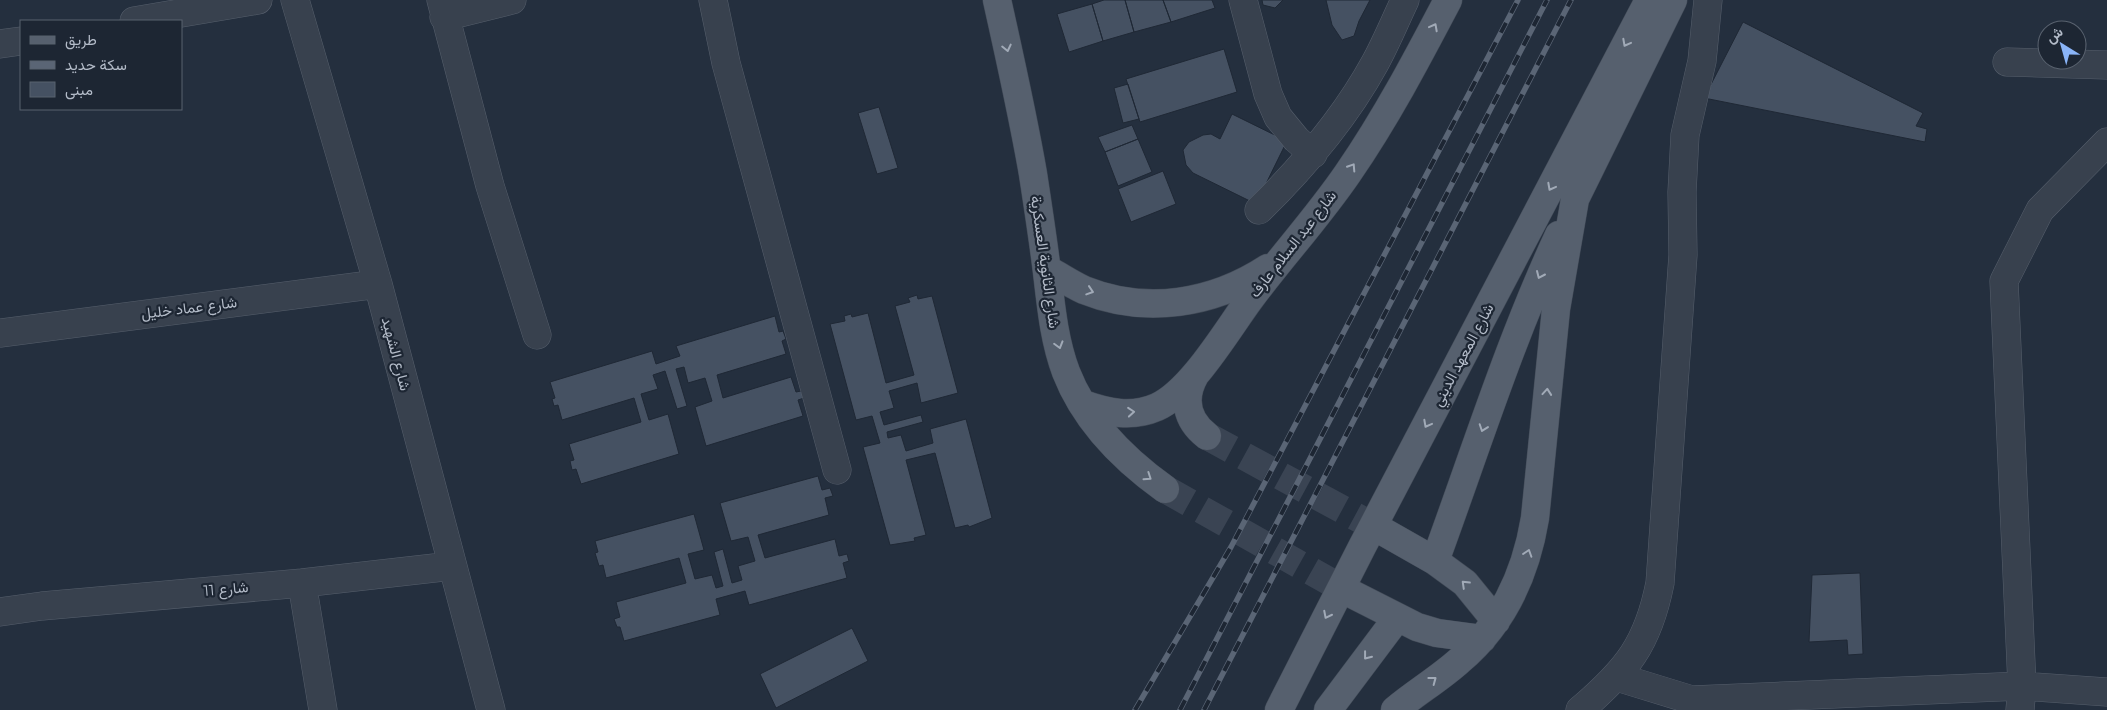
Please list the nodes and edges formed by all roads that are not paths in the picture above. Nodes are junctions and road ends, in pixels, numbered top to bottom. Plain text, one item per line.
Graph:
1 (258, 0) edge
2 (295, 0) edge
3 (512, 0) edge
4 (713, 0) edge
5 (997, 0) edge
6 (1243, 0) edge
7 (1405, 0) edge
8 (1448, 0) edge
9 (1649, 0) edge
10 (1673, 0) edge
11 (1708, 0) edge
12 (443, 9) edge
13 (140, 20) edge
14 (20, 41) edge
15 (0, 44) edge
16 (2007, 62) dead end
17 (2107, 65) edge
18 (2107, 142) edge
19 (1313, 154) junction
20 (1575, 199) junction
21 (1259, 210) dead end
22 (1282, 258) junction
23 (1047, 269) junction
24 (378, 284) junction
25 (0, 333) edge
26 (537, 335) dead end
27 (1195, 375) junction
28 (1084, 404) junction
29 (1208, 436) tunnel mouth
30 (837, 470) dead end
31 (1165, 488) tunnel mouth
32 (1384, 532) tunnel mouth
33 (1434, 561) junction
34 (452, 566) junction
35 (302, 582) junction
36 (1350, 593) tunnel mouth
37 (0, 612) edge
38 (1397, 618) junction
39 (1489, 630) junction
40 (1617, 676) junction
41 (2107, 692) edge
42 (2021, 698) edge
43 (324, 710) edge
44 (491, 710) edge
45 (1279, 710) edge
46 (1328, 710) edge
47 (1395, 710) edge
48 (1580, 710) edge

1 - 13 street
2 - 24 street, شارع الشهيد
3 - 12 street
4 - 30 street
5 -> 23 main road, شارع الثانوية العسكرية
6 - 19 street
7 - 19 street
22 -> 8 main road, شارع عبد السلام عارف
9 -> 45 main road, شارع المعهد الديني
10 - 20 main road
11 - 40 street
12 - 26 street
14 - 15 street
16 - 17 street
18 - 42 street
19 - 21 street
20 -> 33 main road
39 -> 20 main road
23 -> 22 main road
22 - 27 main road, شارع عبد السلام عارف
23 -> 28 main road, شارع الثانوية العسكرية
24 - 25 street, شارع عماد خليل
24 - 34 street, شارع الشهيد
28 -> 27 main road, شارع عبد السلام عارف
27 - 29 main road
28 -> 31 main road, شارع الثانوية العسكرية
32 - 33 main road
39 -> 33 main road
34 - 35 street, شارع 11
34 - 44 street, شارع الشهيد
35 - 37 street, شارع 11
35 - 43 street
36 - 38 main road
38 - 39 main road
38 -> 46 main road
47 -> 39 main road
40 - 42 street
40 - 48 street
41 - 42 street

